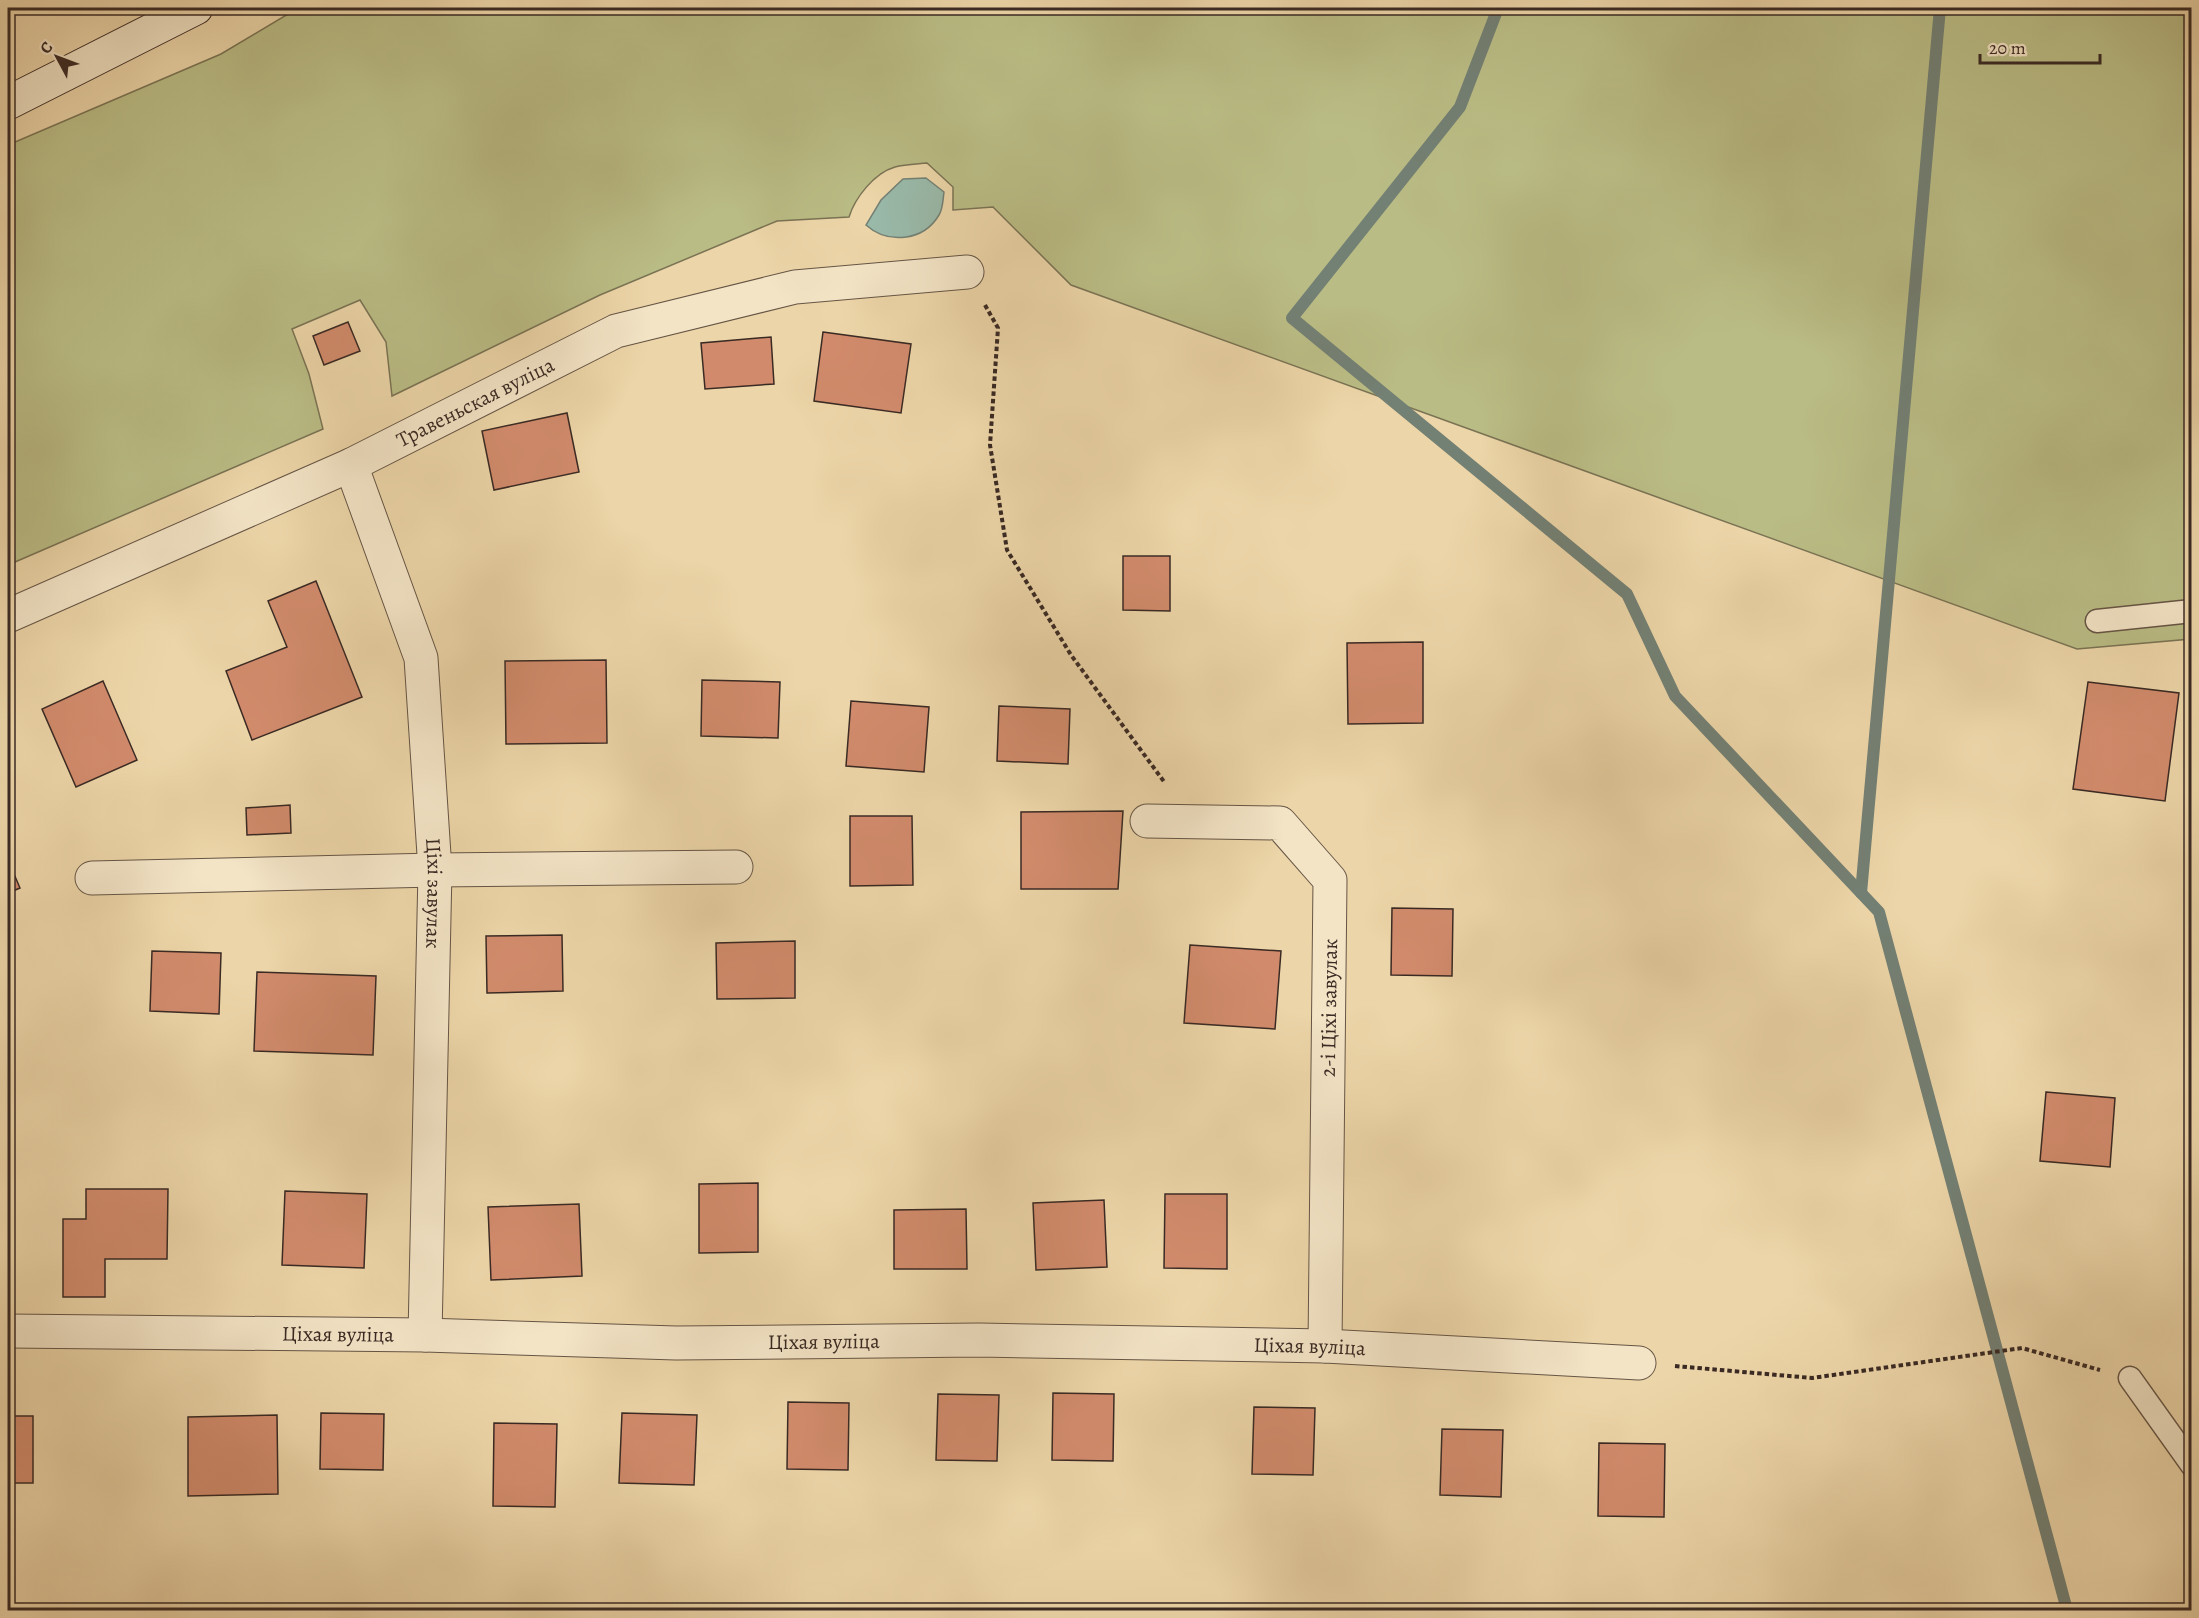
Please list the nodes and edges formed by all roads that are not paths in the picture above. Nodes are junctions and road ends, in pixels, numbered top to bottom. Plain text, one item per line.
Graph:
1 (196, 8) edge
2 (8, 103) edge
3 (967, 273) road end
4 (351, 465) junction
5 (2192, 611) edge
6 (8, 616) edge
7 (2097, 621) dead end
8 (1147, 822) dead end
9 (736, 867) dead end
10 (435, 870) junction
11 (92, 878) dead end
12 (8, 1330) edge
13 (425, 1335) junction
14 (1325, 1346) junction
15 (1639, 1363) road end
16 (2130, 1378) road end
17 (2192, 1465) edge

1 - 2 street
3 - 4 street, Травеньская вуліца
4 - 6 street, Травеньская вуліца
4 - 10 street, Ціхі завулак
5 - 7 lane
8 - 14 street, 2-і Ціхі завулак
9 - 10 street
10 - 11 street
10 - 13 street, Ціхі завулак
12 - 13 street, Ціхая вуліца
13 - 14 street, Ціхая вуліца
14 - 15 street, Ціхая вуліца
16 - 17 lane

